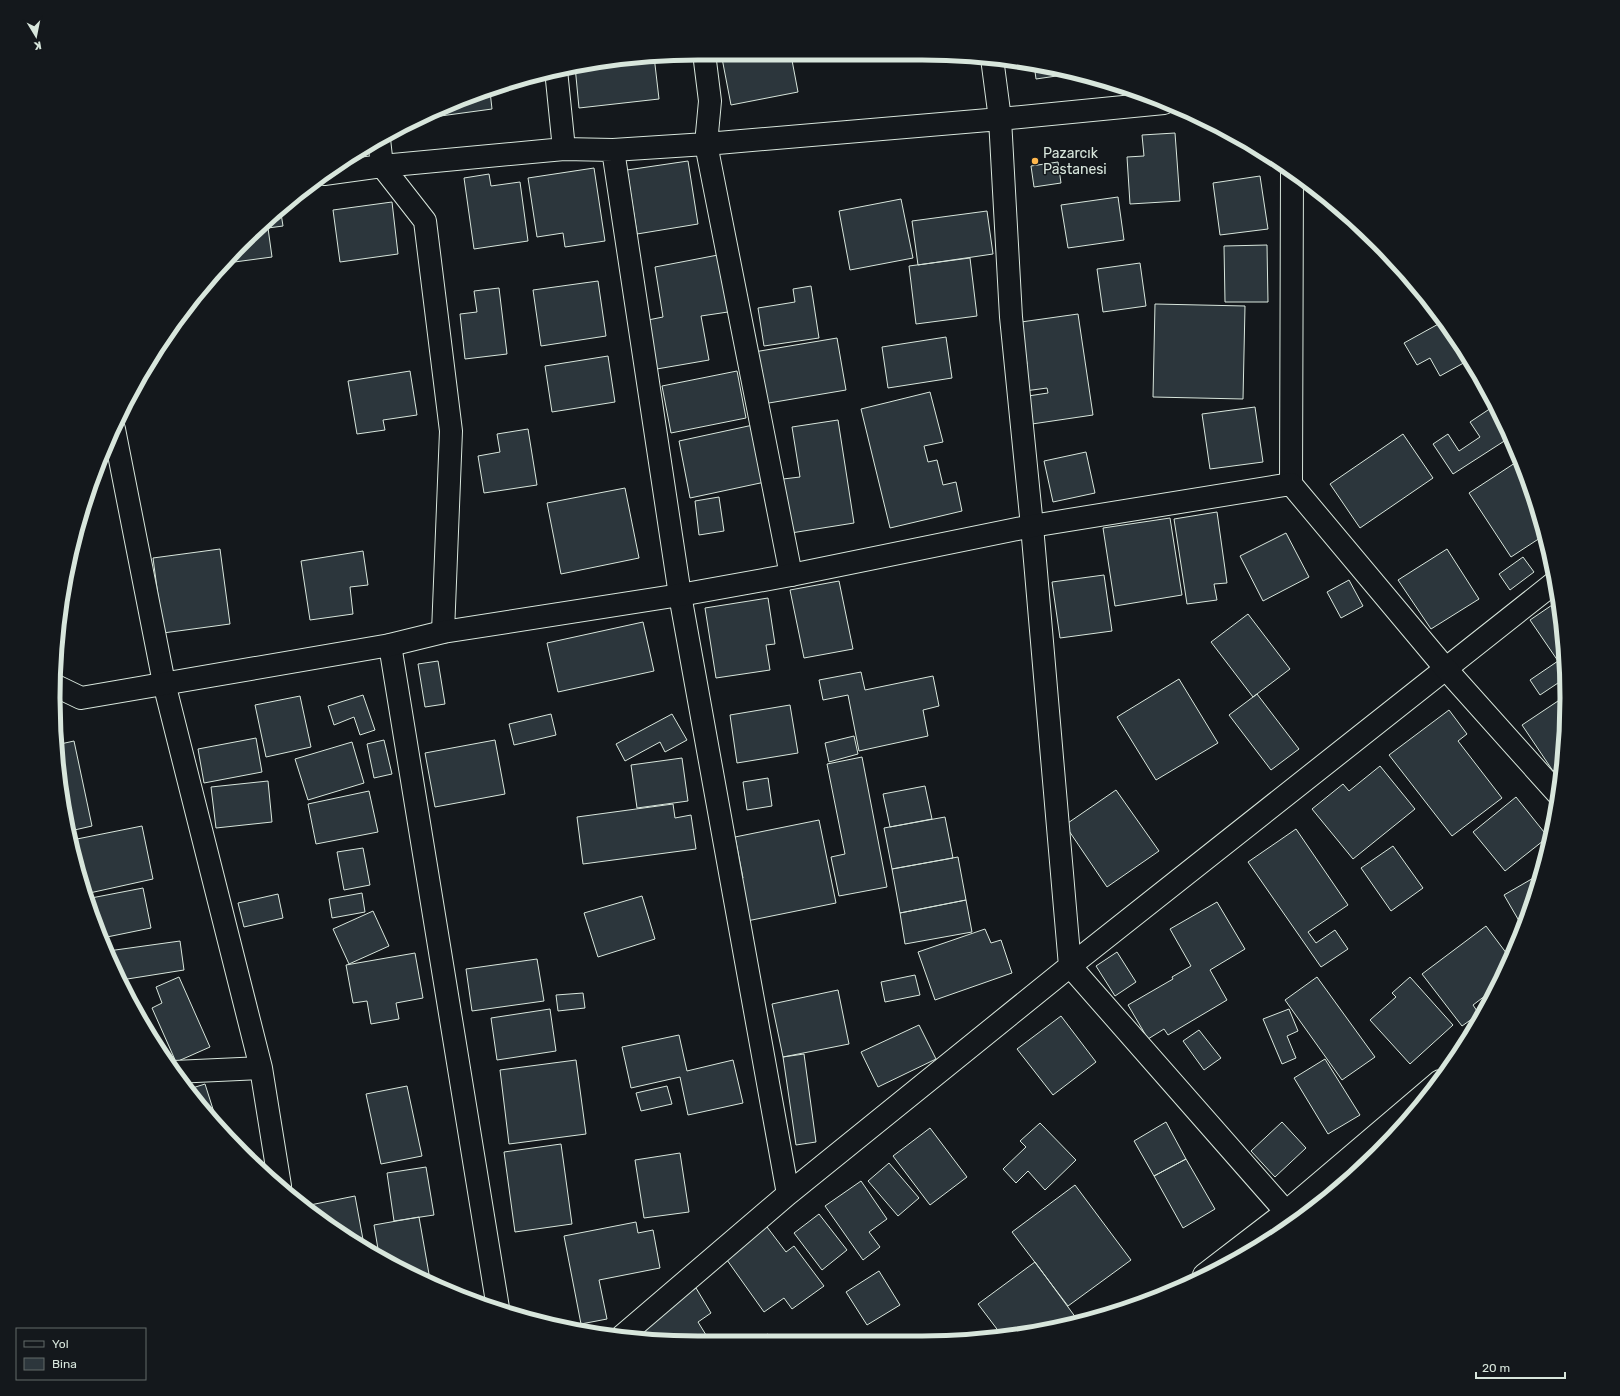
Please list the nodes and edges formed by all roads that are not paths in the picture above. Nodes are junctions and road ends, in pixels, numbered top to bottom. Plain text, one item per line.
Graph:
1 (705, 60) edge
2 (993, 64) edge
3 (557, 76) edge
4 (1153, 104) edge
5 (1000, 119) junction
6 (706, 144) junction
7 (380, 145) edge
8 (564, 149) junction
9 (613, 150) junction
10 (382, 166) junction
11 (338, 172) edge
12 (1292, 179) edge
13 (116, 439) edge
14 (1291, 484) junction
15 (1032, 526) junction
16 (791, 575) junction
17 (1550, 586) edge
18 (680, 594) junction
19 (443, 632) junction
20 (390, 645) junction
21 (1446, 669) junction
22 (164, 683) junction
23 (60, 688) edge
24 (1554, 788) edge
25 (1070, 966) junction
26 (261, 1068) junction
27 (182, 1072) edge
28 (1412, 1106) edge
29 (279, 1180) edge
30 (788, 1194) junction
31 (1290, 1216) edge
32 (1233, 1255) edge
33 (497, 1303) edge
34 (627, 1332) edge

1 - 6 street
2 - 5 street
3 - 8 street
4 - 5 street
5 - 6 street
5 - 15 street
6 - 9 street
6 - 16 street
7 - 10 street
8 - 9 street
8 - 10 street
9 - 18 street
10 - 11 street
10 - 19 street
12 - 14 street
13 - 22 street
14 - 15 street
14 - 21 street
15 - 16 street
15 - 25 street
16 - 18 street
17 - 21 street
18 - 19 street
18 - 30 street
19 - 20 street
20 - 22 street
20 - 33 street
21 - 24 street
21 - 25 street
22 - 23 street
22 - 26 street
25 - 30 street
25 - 31 street
26 - 27 street
26 - 29 street
28 - 31 street
30 - 34 street
31 - 32 street

